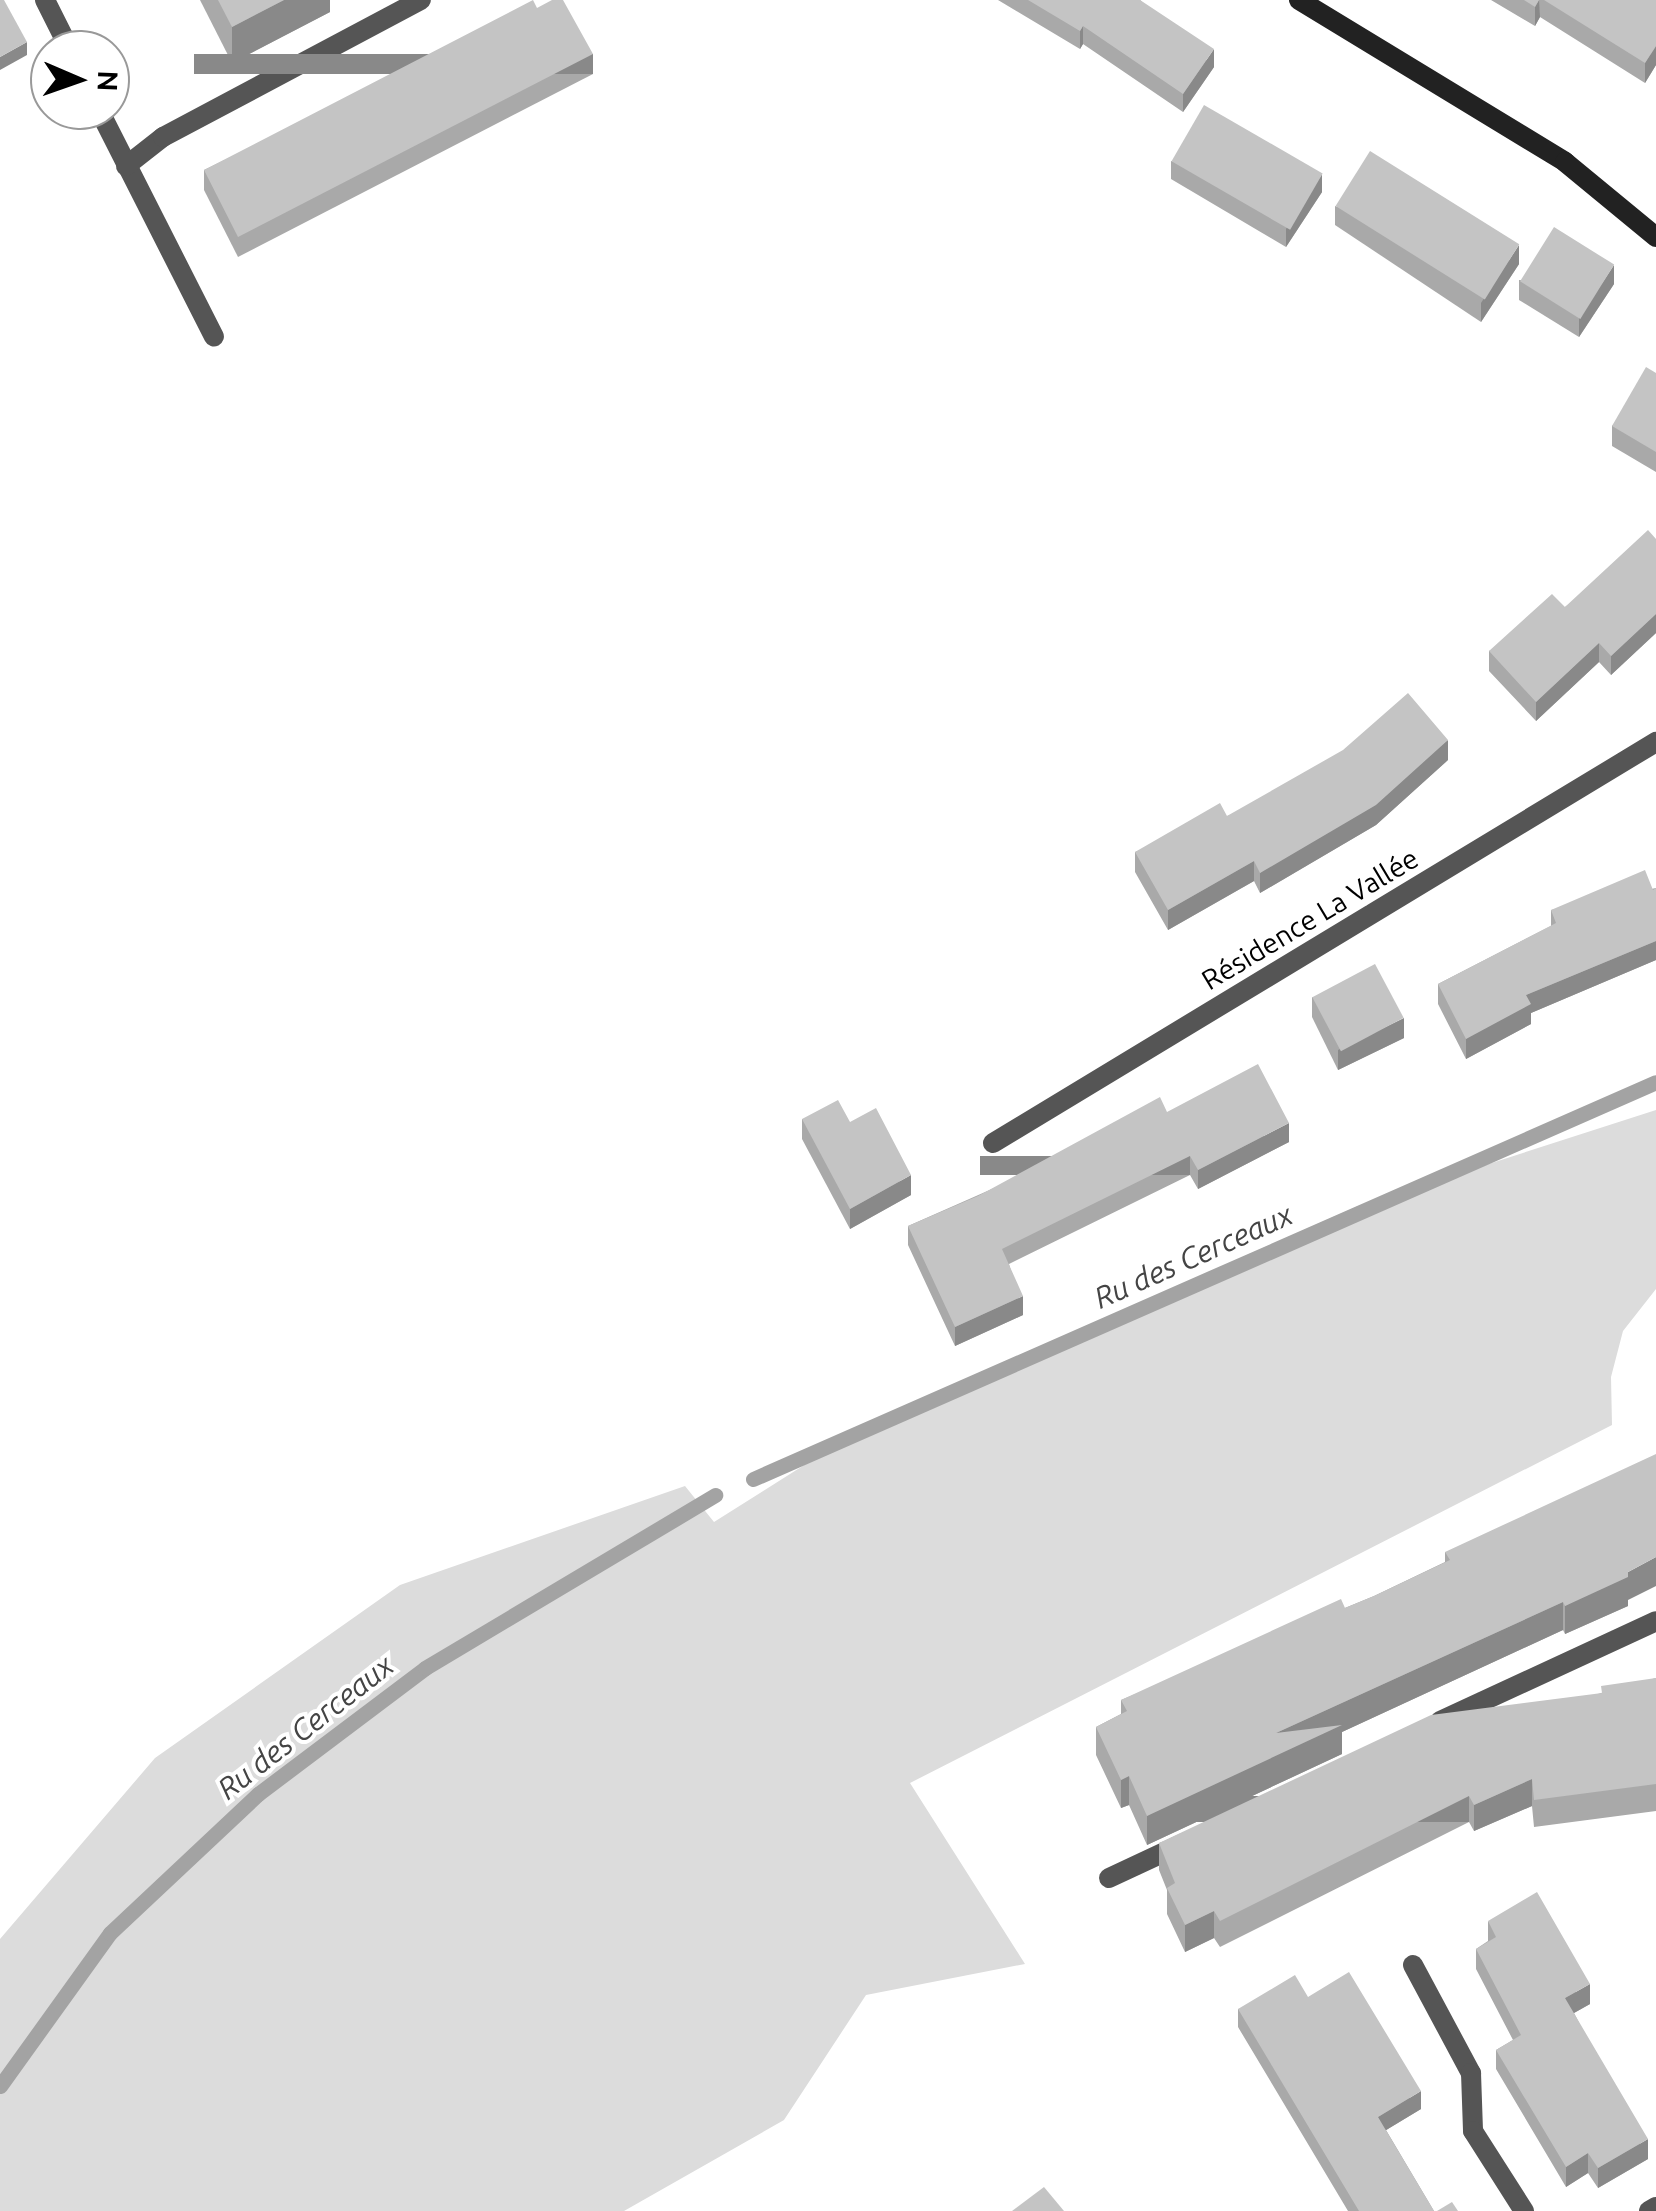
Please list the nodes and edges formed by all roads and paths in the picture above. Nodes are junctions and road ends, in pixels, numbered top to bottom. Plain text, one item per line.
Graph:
1 (46, 0) edge
2 (421, 0) edge
3 (1298, 0) edge
4 (60, 30) edge
5 (109, 130) edge
6 (126, 166) junction
7 (1656, 237) edge
8 (214, 337) dead end
9 (1656, 742) edge
10 (993, 1143) dead end
11 (1656, 1622) edge
12 (1427, 1728) edge
13 (1196, 1837) edge
14 (1109, 1878) dead end
15 (1413, 1966) dead end
16 (1656, 2206) edge
17 (1524, 2211) edge
18 (1648, 2211) edge

1 - 4 street
2 - 6 street
3 - 7 street
5 - 6 street
6 - 8 street
9 - 10 street, Résidence La Vallée
11 - 12 street
13 - 14 street
15 - 17 street
16 - 18 street

